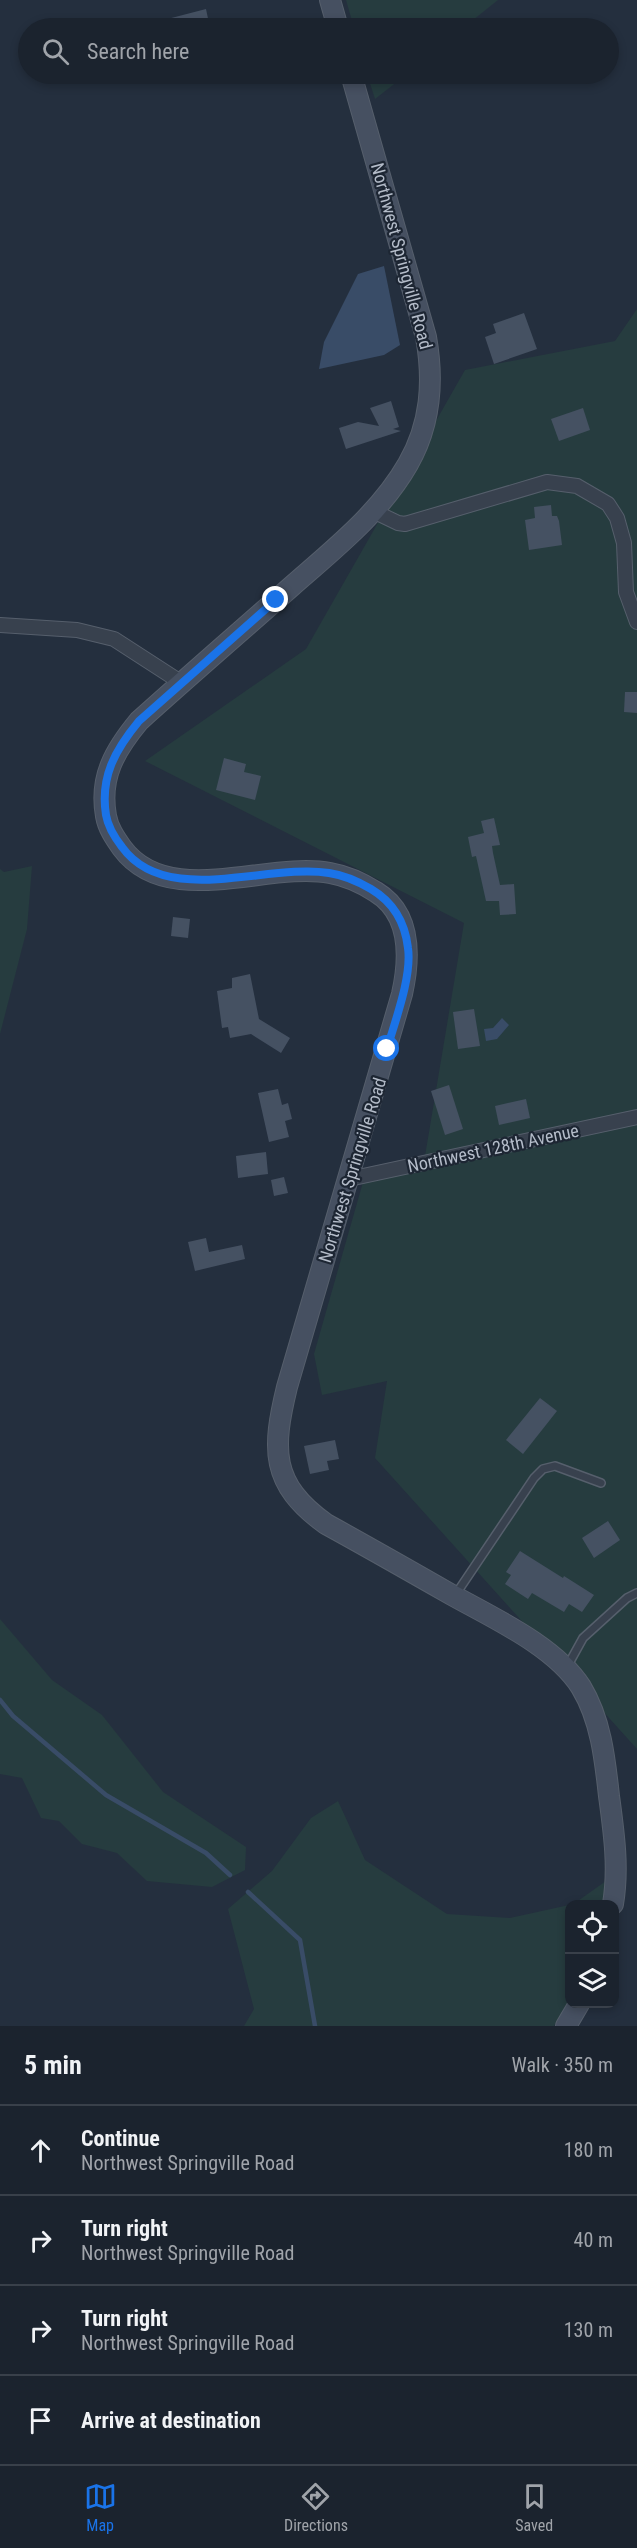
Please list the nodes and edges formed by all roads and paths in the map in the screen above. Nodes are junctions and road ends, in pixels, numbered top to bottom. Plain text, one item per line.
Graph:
1 (330, 0) edge
2 (335, 18) edge
3 (354, 84) edge
4 (373, 511) junction
5 (637, 622) edge
6 (0, 625) edge
7 (182, 682) junction
8 (637, 1117) edge
9 (349, 1179) junction
10 (601, 1483) dead end
11 (637, 1593) edge
12 (454, 1596) junction
13 (566, 1669) junction
14 (614, 1900) edge
15 (577, 2008) edge
16 (566, 2026) edge

1 - 2 street
3 - 4 street, Northwest Springville Road
4 - 5 street
4 - 7 street, Northwest Springville Road
6 - 7 street
7 - 9 street, Northwest Springville Road
8 - 9 street, Northwest 128th Avenue
9 - 12 street, Northwest Springville Road
10 - 12 lane
11 - 13 lane
12 - 13 street, Northwest Springville Road
13 - 14 street, Northwest Springville Road
15 - 16 street

